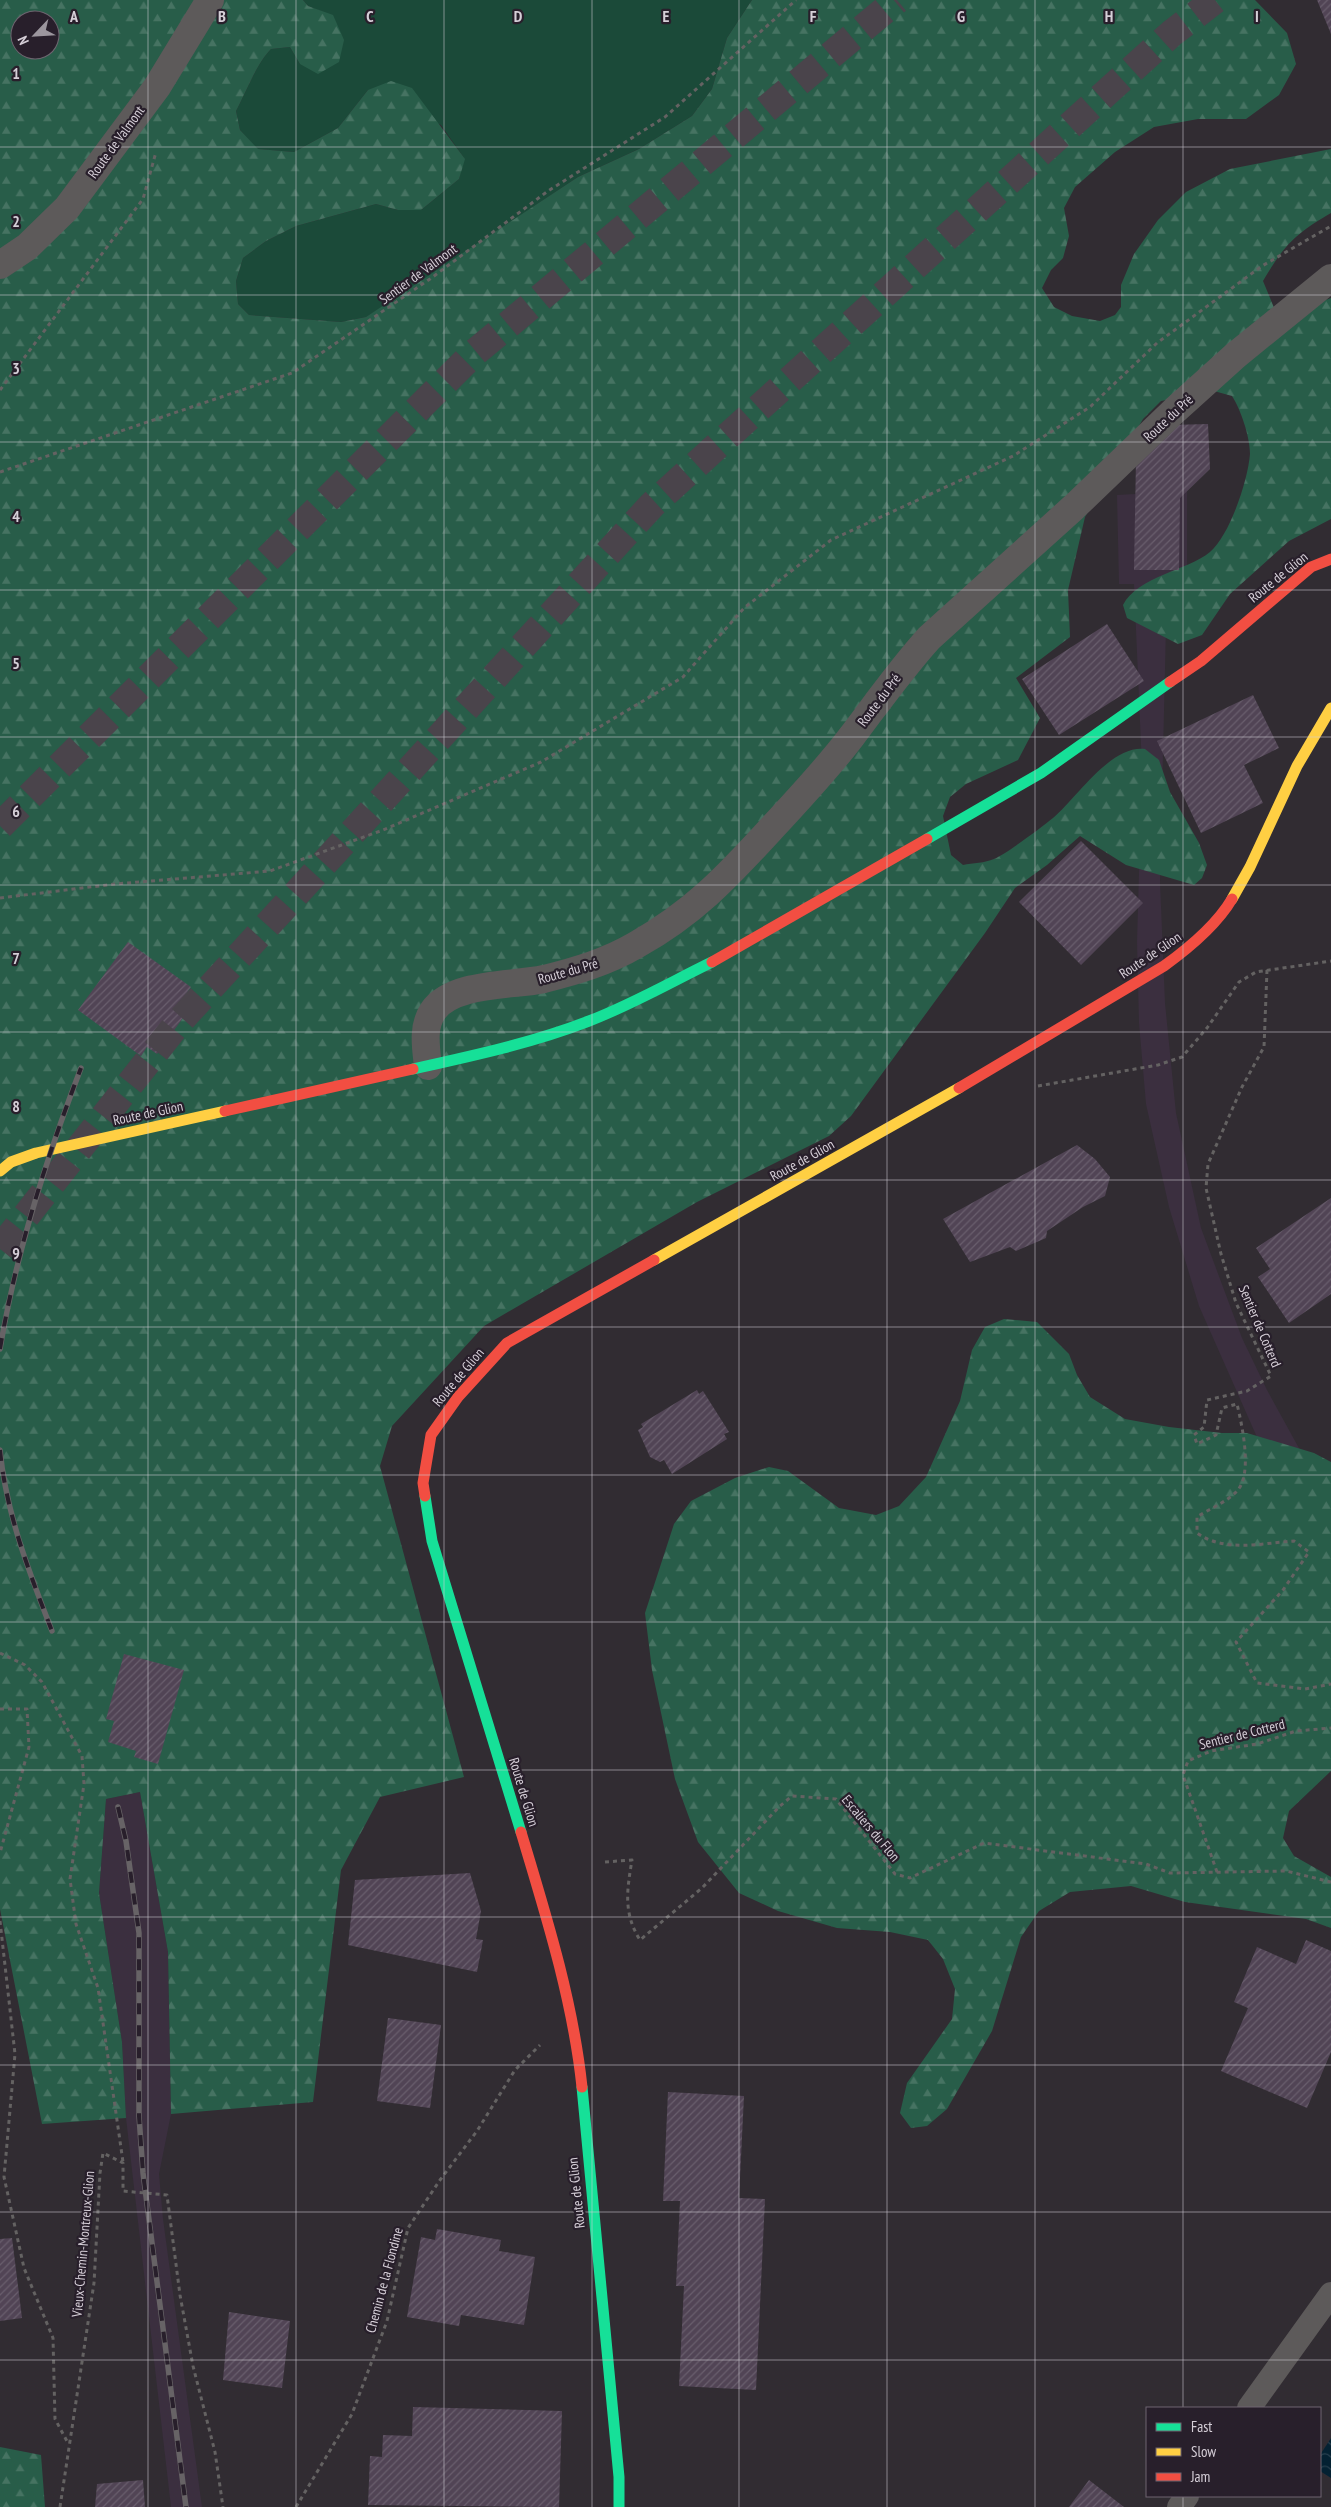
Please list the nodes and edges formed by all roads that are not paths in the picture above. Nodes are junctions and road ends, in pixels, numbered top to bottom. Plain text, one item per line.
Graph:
1 (210, 0) edge
2 (0, 265) edge
3 (1331, 278) edge
4 (1331, 559) edge
5 (1331, 708) edge
6 (428, 1066) junction
7 (0, 1171) edge
8 (1331, 2294) edge
9 (1250, 2407) edge
10 (619, 2507) edge

1 - 2 street, Route de Valmont
3 - 6 street, Route du Pré
4 - 6 street, Route de Glion
5 - 10 street, Route de Glion
6 - 7 street, Route de Glion
8 - 9 lane

